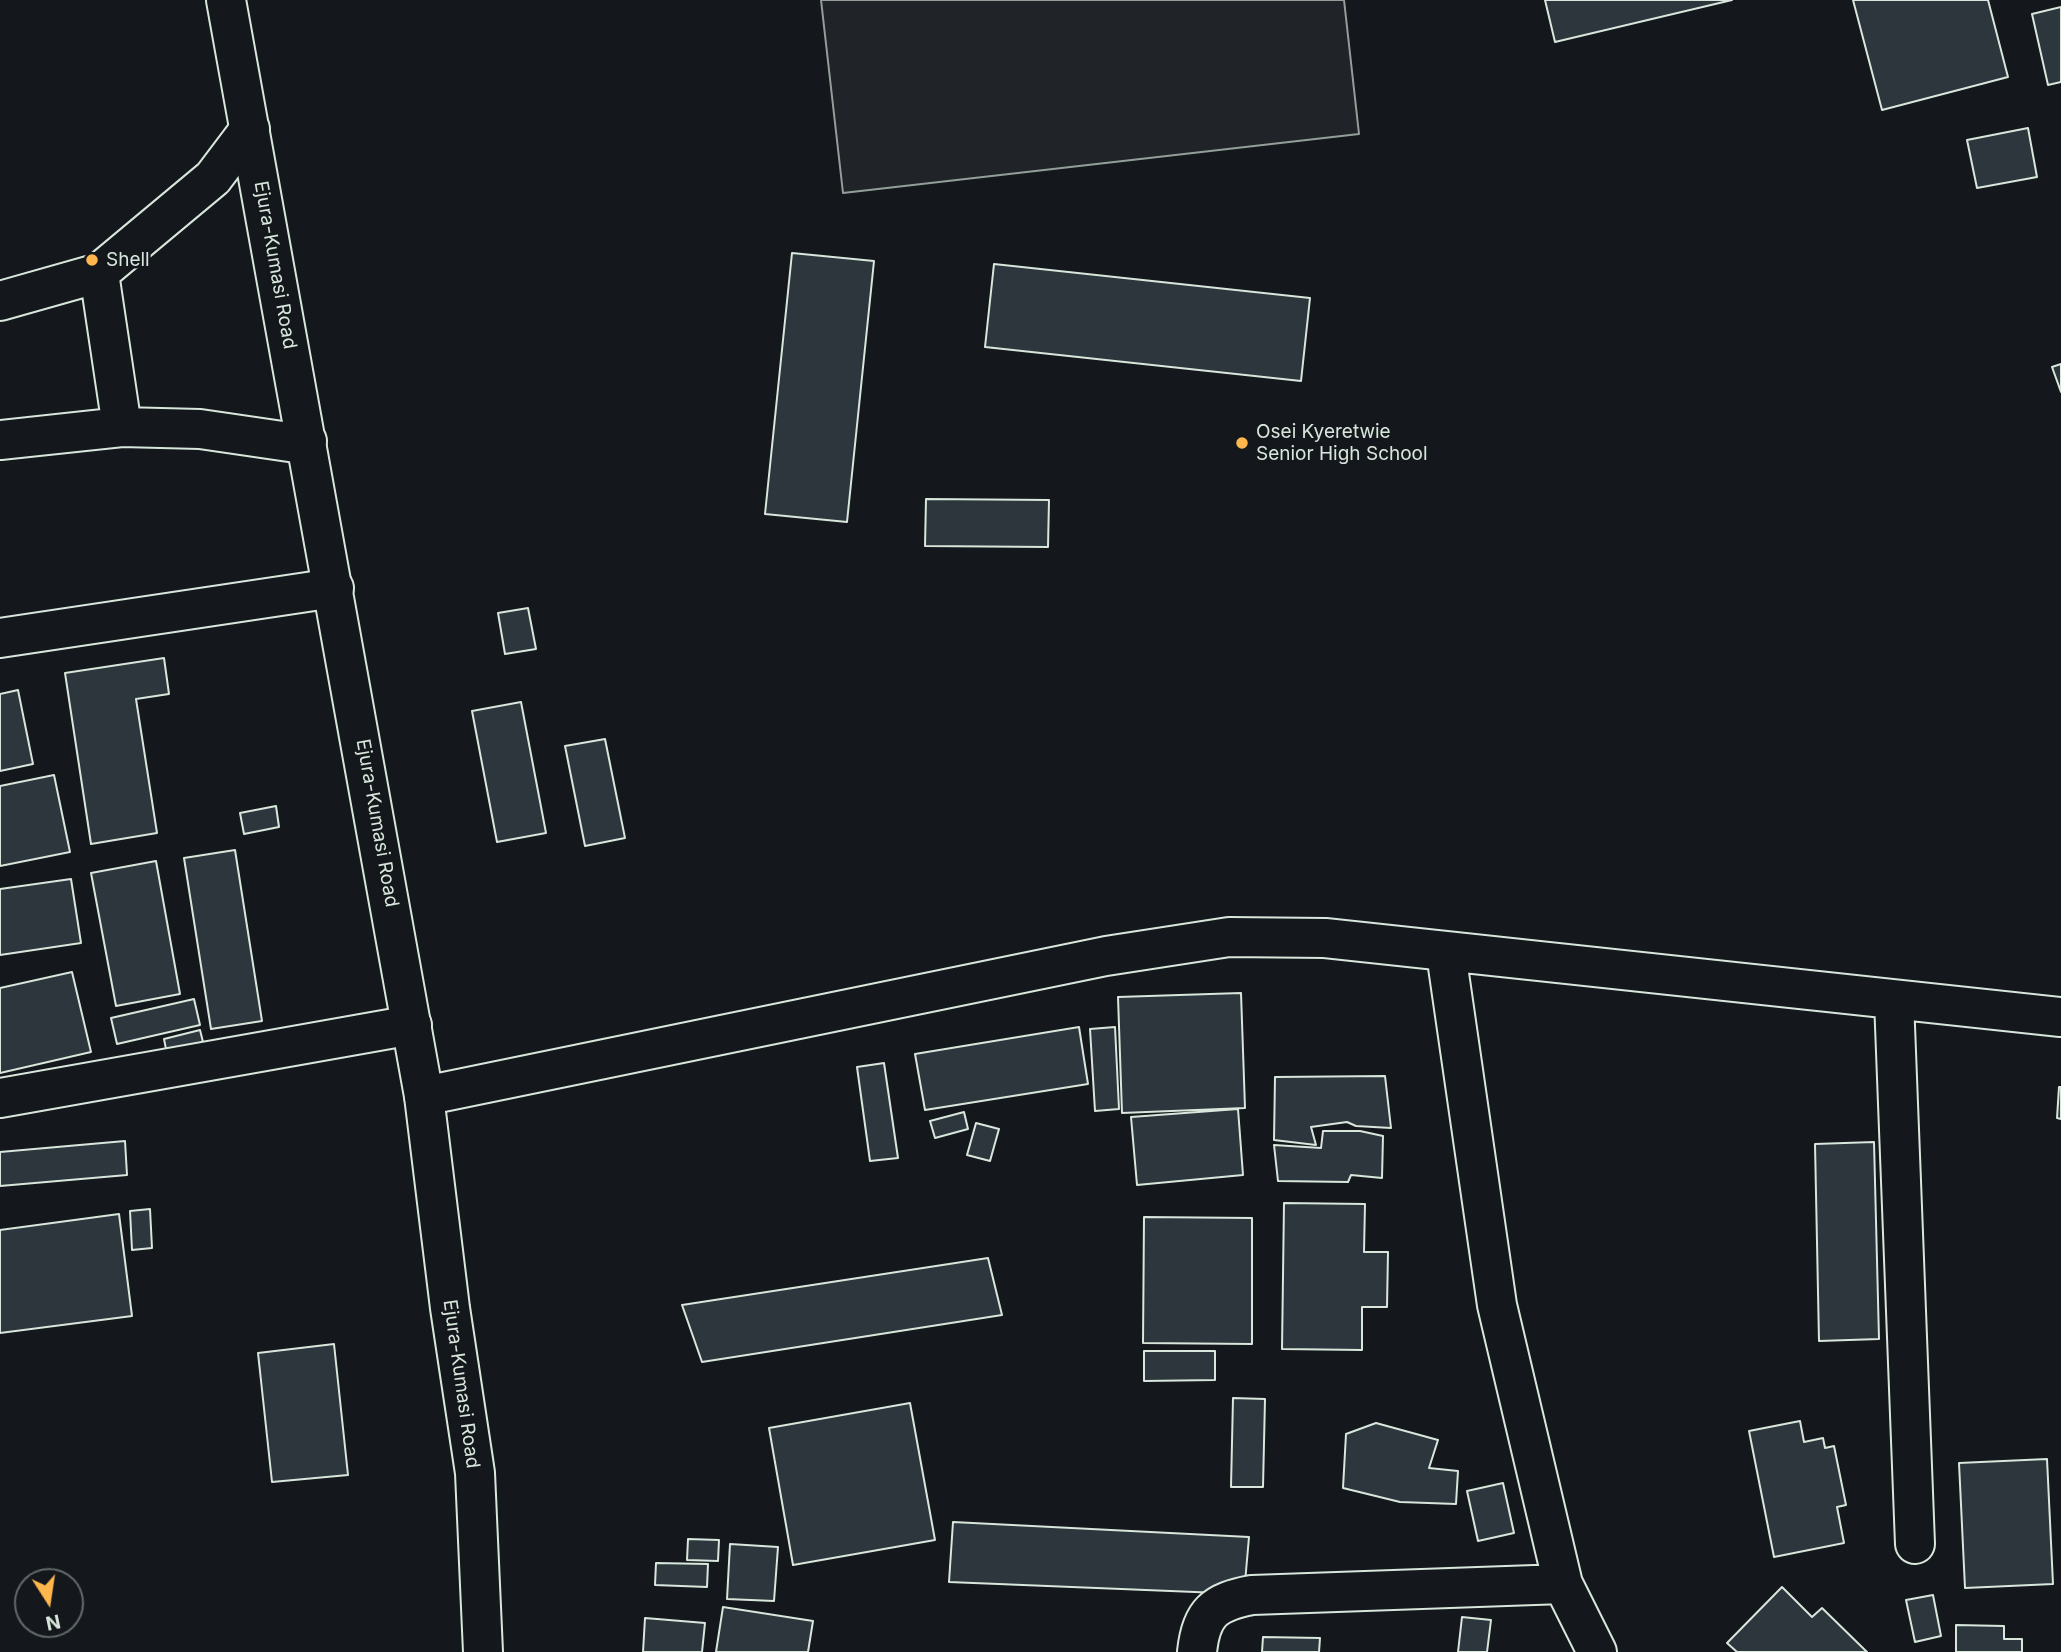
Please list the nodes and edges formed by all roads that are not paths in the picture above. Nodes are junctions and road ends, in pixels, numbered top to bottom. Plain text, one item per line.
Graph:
1 (226, 0) edge
2 (250, 129) junction
3 (99, 273) junction
4 (0, 301) edge
5 (122, 427) junction
6 (0, 440) edge
7 (307, 441) junction
8 (334, 588) junction
9 (0, 638) edge
10 (1446, 953) junction
11 (1895, 1000) junction
12 (2061, 1017) edge
13 (412, 1025) junction
14 (424, 1096) junction
15 (0, 1098) edge
16 (1915, 1544) dead end
17 (1563, 1584) junction
18 (483, 1652) edge
19 (1197, 1652) edge
20 (1597, 1652) edge

1 - 2 street, Ejura-Kumasi Road
2 - 3 street
2 - 7 street, Ejura-Kumasi Road
3 - 4 street
3 - 5 street
5 - 6 street
5 - 7 street
7 - 8 street, Ejura-Kumasi Road
8 - 9 street
8 - 13 street, Ejura-Kumasi Road
10 - 11 street
10 - 14 street
10 - 17 street
11 - 12 street
11 - 16 street
13 - 14 street, Ejura-Kumasi Road
13 - 15 street
14 - 18 street, Ejura-Kumasi Road
17 - 19 street
17 - 20 street

